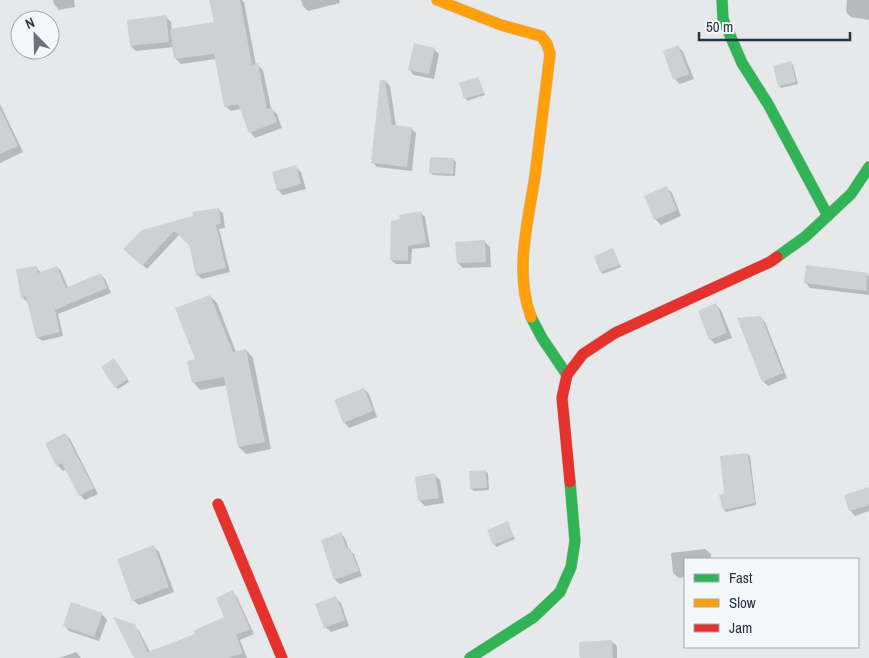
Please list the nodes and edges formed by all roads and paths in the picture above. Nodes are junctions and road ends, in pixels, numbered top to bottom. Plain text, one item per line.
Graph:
1 (438, 0) edge
2 (722, 0) edge
3 (869, 167) edge
4 (828, 216) junction
5 (567, 375) junction
6 (218, 504) dead end
7 (282, 658) edge
8 (470, 658) edge

1 - 5 street
2 - 4 street
3 - 4 street
4 - 5 street
5 - 8 street
6 - 7 street

